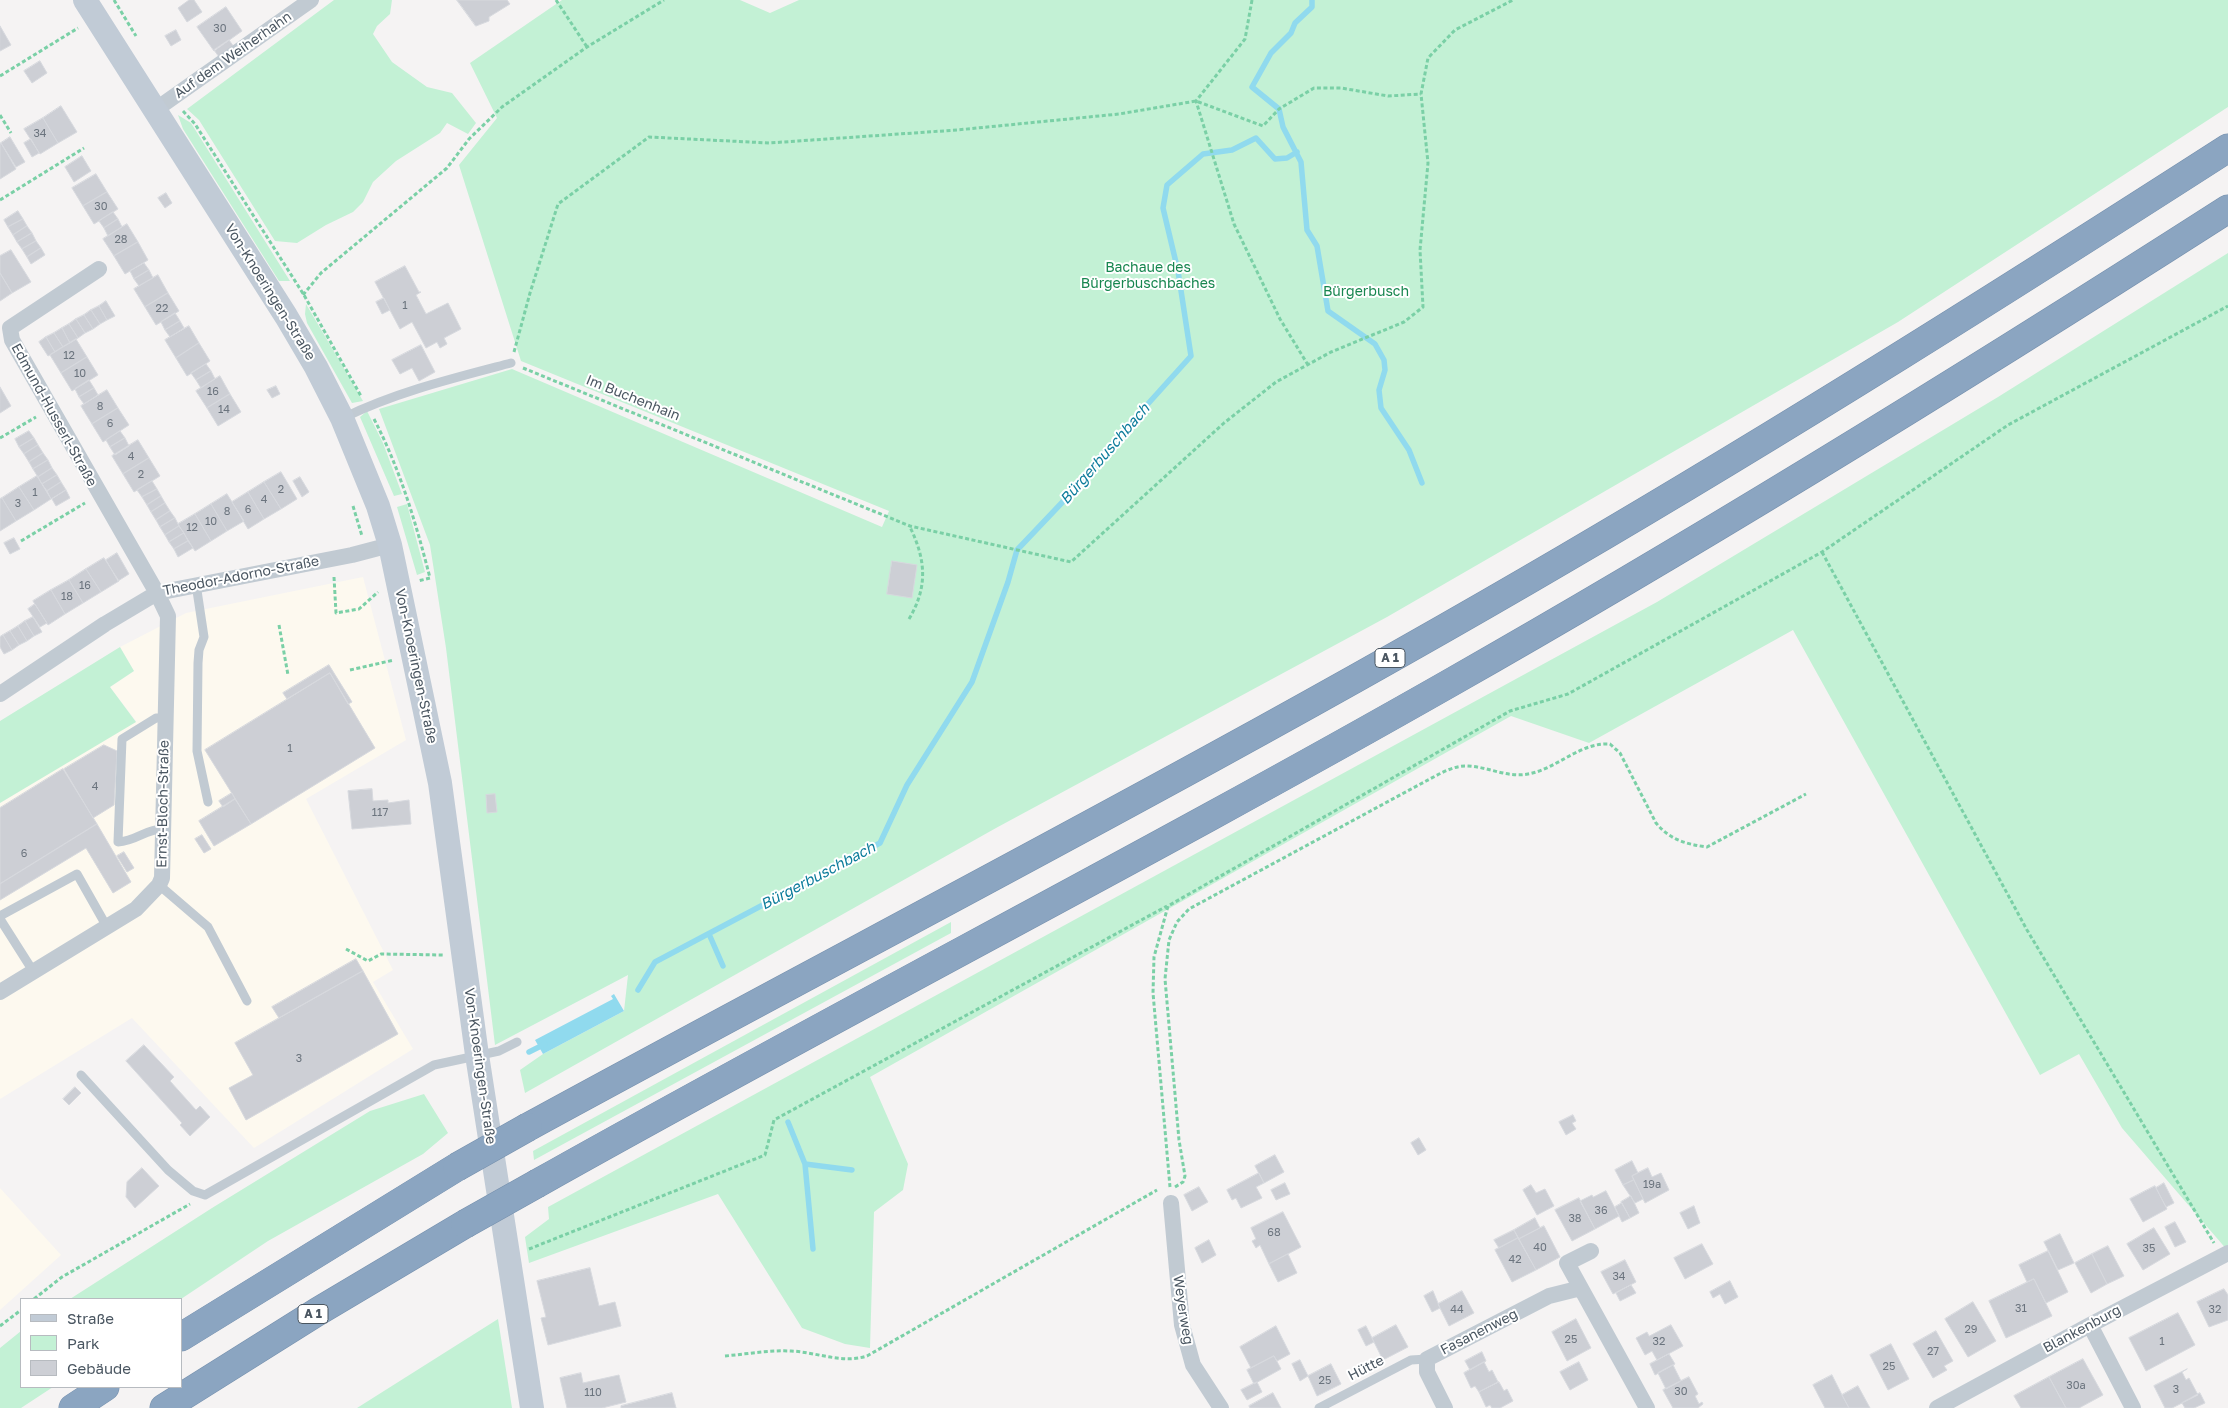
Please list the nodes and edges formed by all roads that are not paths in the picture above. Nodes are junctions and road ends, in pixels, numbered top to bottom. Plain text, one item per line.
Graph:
1 (311, 0) edge
2 (80, 10) edge
3 (155, 110) junction
4 (2228, 148) edge
5 (2228, 209) edge
6 (99, 269) dead end
7 (511, 363) road end
8 (342, 418) junction
9 (390, 545) junction
10 (196, 584) junction
11 (157, 593) junction
12 (0, 694) edge
13 (166, 718) junction
14 (208, 802) dead end
15 (163, 829) junction
16 (159, 885) junction
17 (0, 918) edge
18 (108, 927) junction
19 (33, 971) junction
20 (0, 992) edge
21 (247, 1001) dead end
22 (517, 1042) dead end
23 (477, 1055) junction
24 (81, 1074) dead end
25 (1170, 1195) road end
26 (1591, 1251) dead end
27 (2225, 1255) edge
28 (1581, 1288) junction
29 (2090, 1325) junction
30 (182, 1337) edge
31 (1427, 1359) junction
32 (103, 1388) edge
33 (73, 1408) edge
34 (164, 1408) edge
35 (532, 1408) edge
36 (1221, 1408) edge
37 (1319, 1408) edge
38 (1445, 1408) edge
39 (1647, 1408) edge
40 (1938, 1408) edge
41 (2133, 1408) edge

1 - 3 street, Auf dem Weiherhahn
2 - 3 main road, Von-Knoeringen-Straße
3 - 8 main road, Von-Knoeringen-Straße
4 - 30 highway, A 1, bridge
5 - 34 highway, A 1, bridge
6 - 11 street, Edmund-Husserl-Straße
7 - 8 lane
8 - 9 main road, Von-Knoeringen-Straße
9 - 10 street, Theodor-Adorno-Straße
9 - 23 main road, Von-Knoeringen-Straße
10 - 11 street, Theodor-Adorno-Straße
10 - 14 lane
11 - 12 street, Theodor-Adorno-Straße
11 - 13 street, Ernst-Bloch-Straße
13 - 15 street, Ernst-Bloch-Straße
13 - 15 lane
15 - 16 street, Ernst-Bloch-Straße
16 - 18 street, Ernst-Bloch-Straße
16 - 21 lane
17 - 18 lane
17 - 19 lane
18 - 19 street, Ernst-Bloch-Straße
19 - 20 street, Ernst-Bloch-Straße
22 - 23 lane
23 - 24 lane
23 - 35 main road, Von-Knoeringen-Straße
25 - 36 street, Weyerweg
26 - 28 street
27 - 29 street, Blankenburg
28 - 31 street, Fasanenweg
28 - 39 street
29 - 40 street, Blankenburg
29 - 41 street
31 - 37 lane, Hütte
31 - 38 street, Fasanenweg
32 - 33 highway

